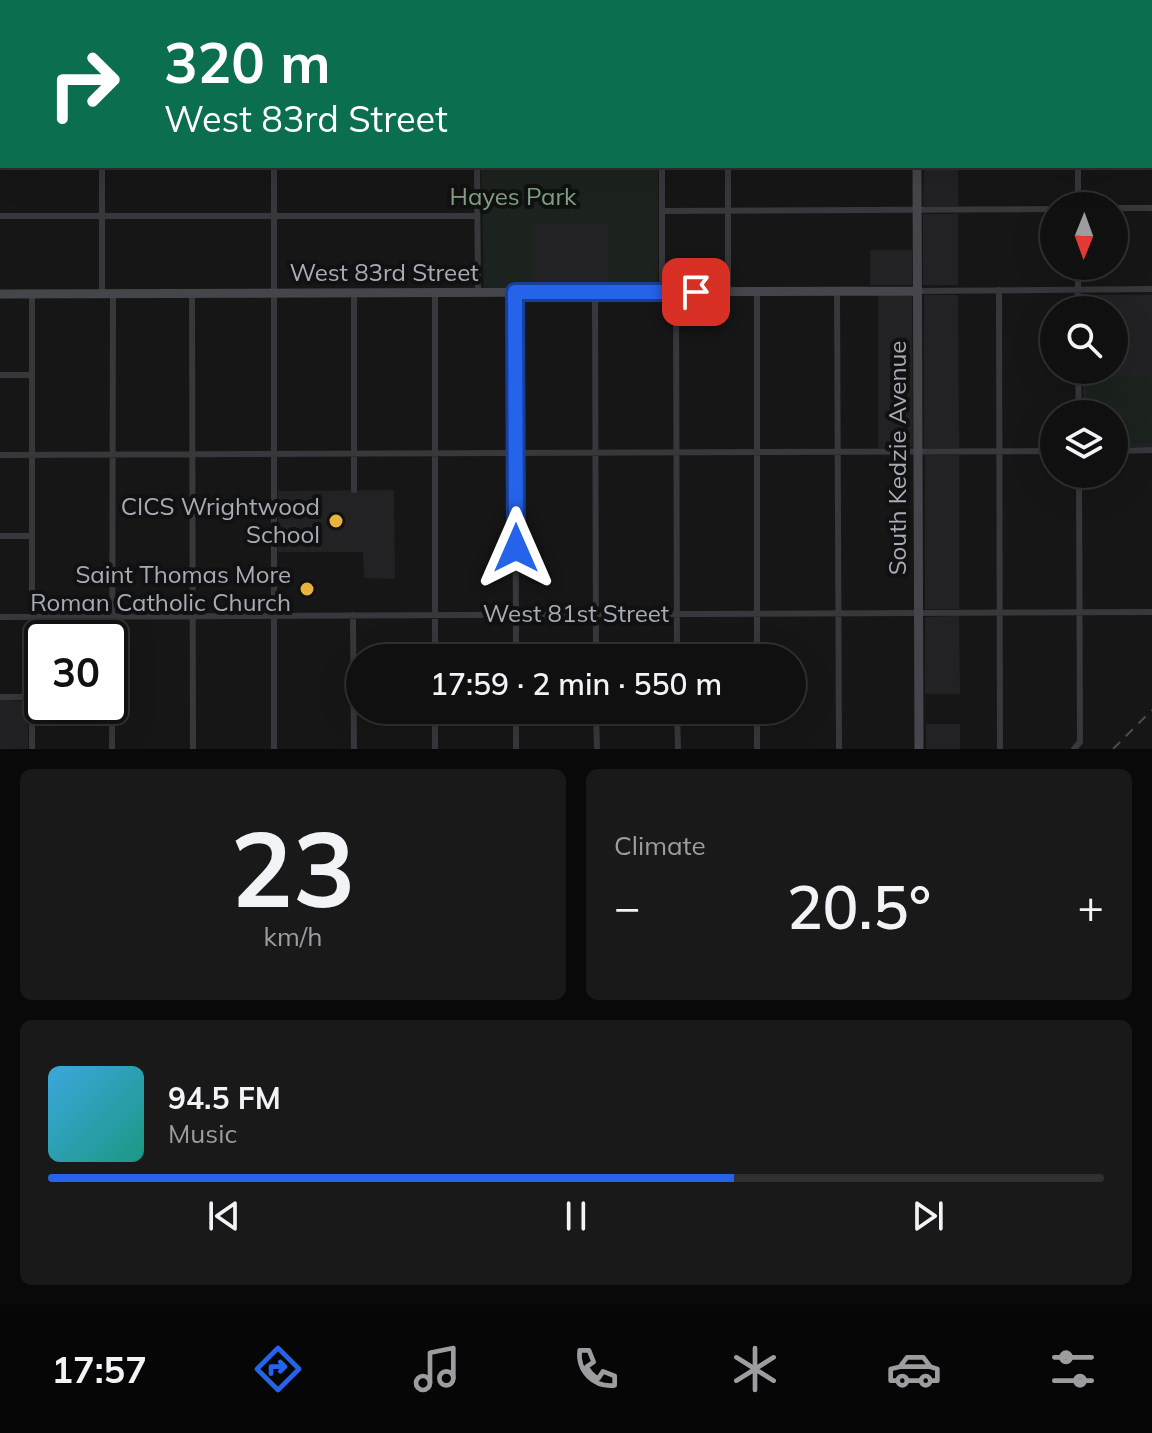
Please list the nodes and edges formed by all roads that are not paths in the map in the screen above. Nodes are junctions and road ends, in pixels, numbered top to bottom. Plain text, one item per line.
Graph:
1 (102, 168) edge
2 (274, 168) edge
3 (477, 168) edge
4 (662, 168) edge
5 (728, 168) edge
6 (917, 168) edge
7 (1078, 168) edge
8 (1078, 192) edge
9 (1128, 208) edge
10 (1152, 208) edge
11 (917, 209) junction
12 (1040, 209) edge
13 (662, 211) junction
14 (728, 211) junction
15 (102, 215) junction
16 (274, 215) junction
17 (0, 216) edge
18 (477, 216) junction
19 (1078, 280) edge
20 (1152, 289) edge
21 (999, 290) junction
22 (1078, 290) junction
23 (757, 291) junction
24 (837, 291) junction
25 (918, 291) junction
26 (478, 292) junction
27 (515, 292) junction
28 (595, 292) junction
29 (662, 292) junction
30 (676, 292) junction
31 (728, 292) junction
32 (274, 293) junction
33 (354, 293) junction
34 (435, 293) junction
35 (0, 294) edge
36 (32, 294) junction
37 (102, 294) junction
38 (113, 294) junction
39 (192, 294) junction
40 (1078, 296) edge
41 (0, 375) edge
42 (32, 375) junction
43 (1152, 450) edge
44 (918, 451) junction
45 (999, 451) junction
46 (1040, 451) edge
47 (1128, 451) edge
48 (596, 452) junction
49 (757, 452) junction
50 (837, 452) junction
51 (515, 453) junction
52 (677, 453) junction
53 (192, 454) junction
54 (274, 454) junction
55 (354, 454) junction
56 (435, 454) junction
57 (0, 455) edge
58 (32, 455) junction
59 (113, 455) junction
60 (1079, 488) edge
61 (354, 490) dead end
62 (0, 536) edge
63 (32, 536) junction
64 (999, 612) junction
65 (1080, 612) junction
66 (1152, 612) edge
67 (757, 613) junction
68 (838, 613) junction
69 (919, 613) junction
70 (516, 614) junction
71 (596, 614) junction
72 (677, 614) junction
73 (193, 615) junction
74 (274, 615) junction
75 (353, 615) junction
76 (435, 615) junction
77 (32, 616) junction
78 (112, 616) junction
79 (0, 617) edge
80 (32, 620) edge
81 (435, 644) edge
82 (516, 644) edge
83 (596, 644) edge
84 (677, 644) edge
85 (757, 644) edge
86 (0, 697) edge
87 (24, 697) edge
88 (32, 724) edge
89 (435, 724) edge
90 (516, 724) edge
91 (596, 724) edge
92 (677, 724) edge
93 (757, 724) edge
94 (32, 749) edge
95 (112, 749) edge
96 (193, 749) edge
97 (274, 749) edge
98 (354, 749) edge
99 (435, 749) edge
100 (516, 749) edge
101 (597, 749) edge
102 (678, 749) edge
103 (757, 749) edge
104 (839, 749) edge
105 (919, 749) edge
106 (1000, 749) edge
107 (1074, 749) edge

1 - 15 street
2 - 16 street
3 - 18 street
4 - 13 street
5 - 14 street
6 - 11 street, South Kedzie Avenue
7 - 8 street
9 - 10 street
11 - 12 street
11 - 14 street
11 - 25 street, South Kedzie Avenue
13 - 14 street
13 - 29 street
14 - 31 street
15 - 16 street
15 - 17 street
15 - 37 street
16 - 18 street
16 - 32 street
18 - 26 street
19 - 22 street
20 - 22 street, West 83rd Street
21 - 22 street, West 83rd Street
21 - 25 street, West 83rd Street
21 - 45 street
22 - 40 street
23 - 24 street, West 83rd Street
23 - 31 street, West 83rd Street
23 - 49 street
24 - 25 street, West 83rd Street
24 - 50 street
25 - 44 street, South Kedzie Avenue
26 - 27 street, West 83rd Street
26 - 34 street, West 83rd Street
27 - 28 street, West 83rd Street
27 - 51 street
28 - 29 street, West 83rd Street
28 - 48 street
29 - 30 street, West 83rd Street
30 - 31 street, West 83rd Street
30 - 52 street
32 - 33 street, West 83rd Street
32 - 39 street, West 83rd Street
32 - 54 street
33 - 34 street, West 83rd Street
33 - 55 street
34 - 56 street
35 - 36 street, West 83rd Street
36 - 37 street, West 83rd Street
36 - 42 street
37 - 38 street, West 83rd Street
38 - 39 street, West 83rd Street
38 - 59 street
39 - 53 street
41 - 42 street
42 - 58 street
43 - 47 street
44 - 45 street
44 - 50 street
44 - 69 street, South Kedzie Avenue
45 - 46 street
45 - 64 street
48 - 51 street
48 - 52 street
48 - 71 street
49 - 50 street
49 - 52 street
49 - 67 street
50 - 68 street
51 - 56 street
51 - 70 street
52 - 72 street
53 - 54 street
53 - 59 street
53 - 73 street
54 - 55 street
54 - 74 street
55 - 56 street
55 - 61 street
56 - 76 street
57 - 58 street
58 - 59 street
58 - 63 street
59 - 78 street
60 - 65 street
62 - 63 street
63 - 77 street
64 - 65 street, West 81st Street
64 - 69 street, West 81st Street
64 - 106 street
65 - 66 street, West 81st Street
65 - 107 street
67 - 68 street, West 81st Street
67 - 72 street, West 81st Street
67 - 85 street
68 - 69 street, West 81st Street
68 - 104 street
69 - 105 street, South Kedzie Avenue
70 - 71 street, West 81st Street
70 - 76 street, West 81st Street
70 - 82 street
71 - 72 street, West 81st Street
71 - 83 street
72 - 84 street
73 - 74 street, West 81st Street
73 - 78 street, West 81st Street
73 - 96 street
74 - 75 street, West 81st Street
74 - 97 street
75 - 76 street, West 81st Street
75 - 98 street
76 - 81 street
77 - 78 street, West 81st Street
77 - 79 street, West 81st Street
77 - 80 street
78 - 95 street
86 - 87 street
88 - 94 street
89 - 99 street
90 - 100 street
91 - 101 street
92 - 102 street
93 - 103 street

